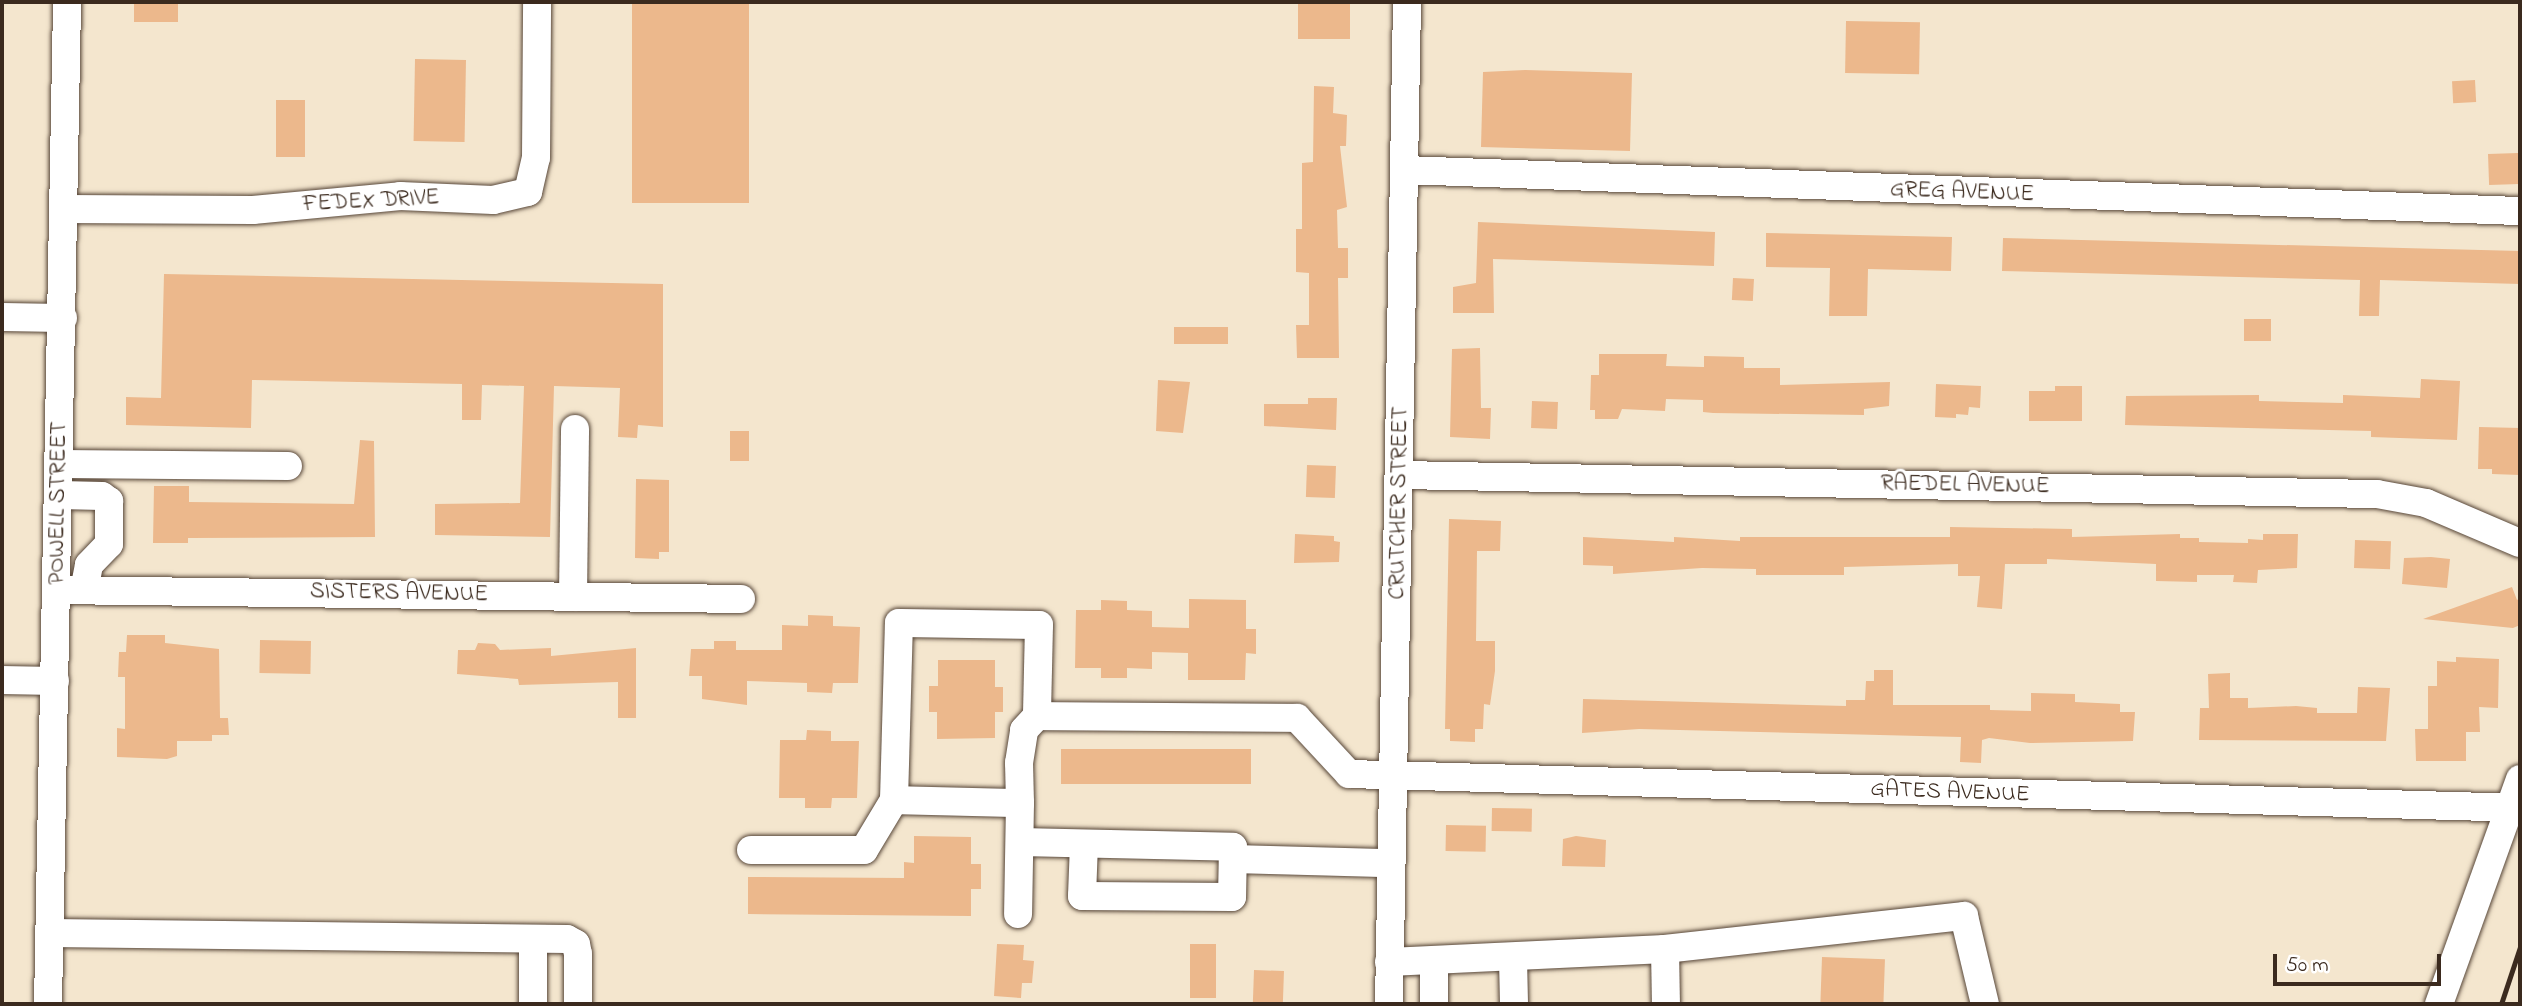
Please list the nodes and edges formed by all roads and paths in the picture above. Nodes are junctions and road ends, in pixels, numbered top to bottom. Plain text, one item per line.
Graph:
1 (67, 2) edge
2 (537, 2) edge
3 (1407, 2) edge
4 (1405, 170) junction
5 (64, 209) junction
6 (2520, 211) edge
7 (2, 317) edge
8 (63, 318) junction
9 (575, 429) dead end
10 (60, 464) junction
11 (288, 466) dead end
12 (1401, 475) junction
13 (60, 495) junction
14 (2520, 543) edge
15 (71, 590) junction
16 (573, 597) junction
17 (741, 599) dead end
18 (2, 680) edge
19 (55, 681) junction
20 (1037, 716) junction
21 (1393, 779) junction
22 (2520, 779) edge
23 (894, 800) junction
24 (1020, 803) junction
25 (2514, 808) edge
26 (1020, 842) junction
27 (1084, 845) junction
28 (751, 850) dead end
29 (1233, 859) junction
30 (1391, 863) junction
31 (1018, 914) dead end
32 (50, 933) junction
33 (533, 939) junction
34 (1665, 949) junction
35 (1513, 959) junction
36 (1434, 961) junction
37 (1389, 962) junction
38 (48, 1004) edge
39 (533, 1004) edge
40 (578, 1004) edge
41 (1388, 1004) edge
42 (1434, 1004) edge
43 (1514, 1004) edge
44 (1666, 1004) edge
45 (1985, 1004) edge
46 (2439, 1004) edge

1 - 5 street, POWELL STREET
2 - 5 street, FEDEX DRIVE
3 - 4 street, CRUTCHER STREET
4 - 6 street, GREG AVENUE
4 - 12 street, CRUTCHER STREET
5 - 8 street, POWELL STREET
7 - 8 street
8 - 10 street, POWELL STREET
9 - 16 street
10 - 11 street
10 - 13 street, POWELL STREET
12 - 14 street, RAEDEL AVENUE
12 - 21 street, CRUTCHER STREET
13 - 15 street, POWELL STREET
13 - 15 street
15 - 16 street, SISTERS AVENUE
15 - 19 street, POWELL STREET
16 - 17 street, SISTERS AVENUE
18 - 19 street
19 - 32 street, POWELL STREET
20 - 21 street, GATES AVENUE
20 - 23 street
20 - 24 street
21 - 25 street, GATES AVENUE
21 - 30 street, CRUTCHER STREET
22 - 25 street
23 - 24 street
23 - 28 street
24 - 26 street
25 - 46 street
26 - 27 street
26 - 31 street
27 - 29 street
27 - 29 street
29 - 30 street
30 - 37 street, CRUTCHER STREET
32 - 33 street
32 - 38 street, POWELL STREET
33 - 39 street
33 - 40 street
34 - 35 street
34 - 44 street
34 - 45 street
35 - 36 street
35 - 43 street
36 - 37 street
36 - 42 street
37 - 41 street, CRUTCHER STREET

